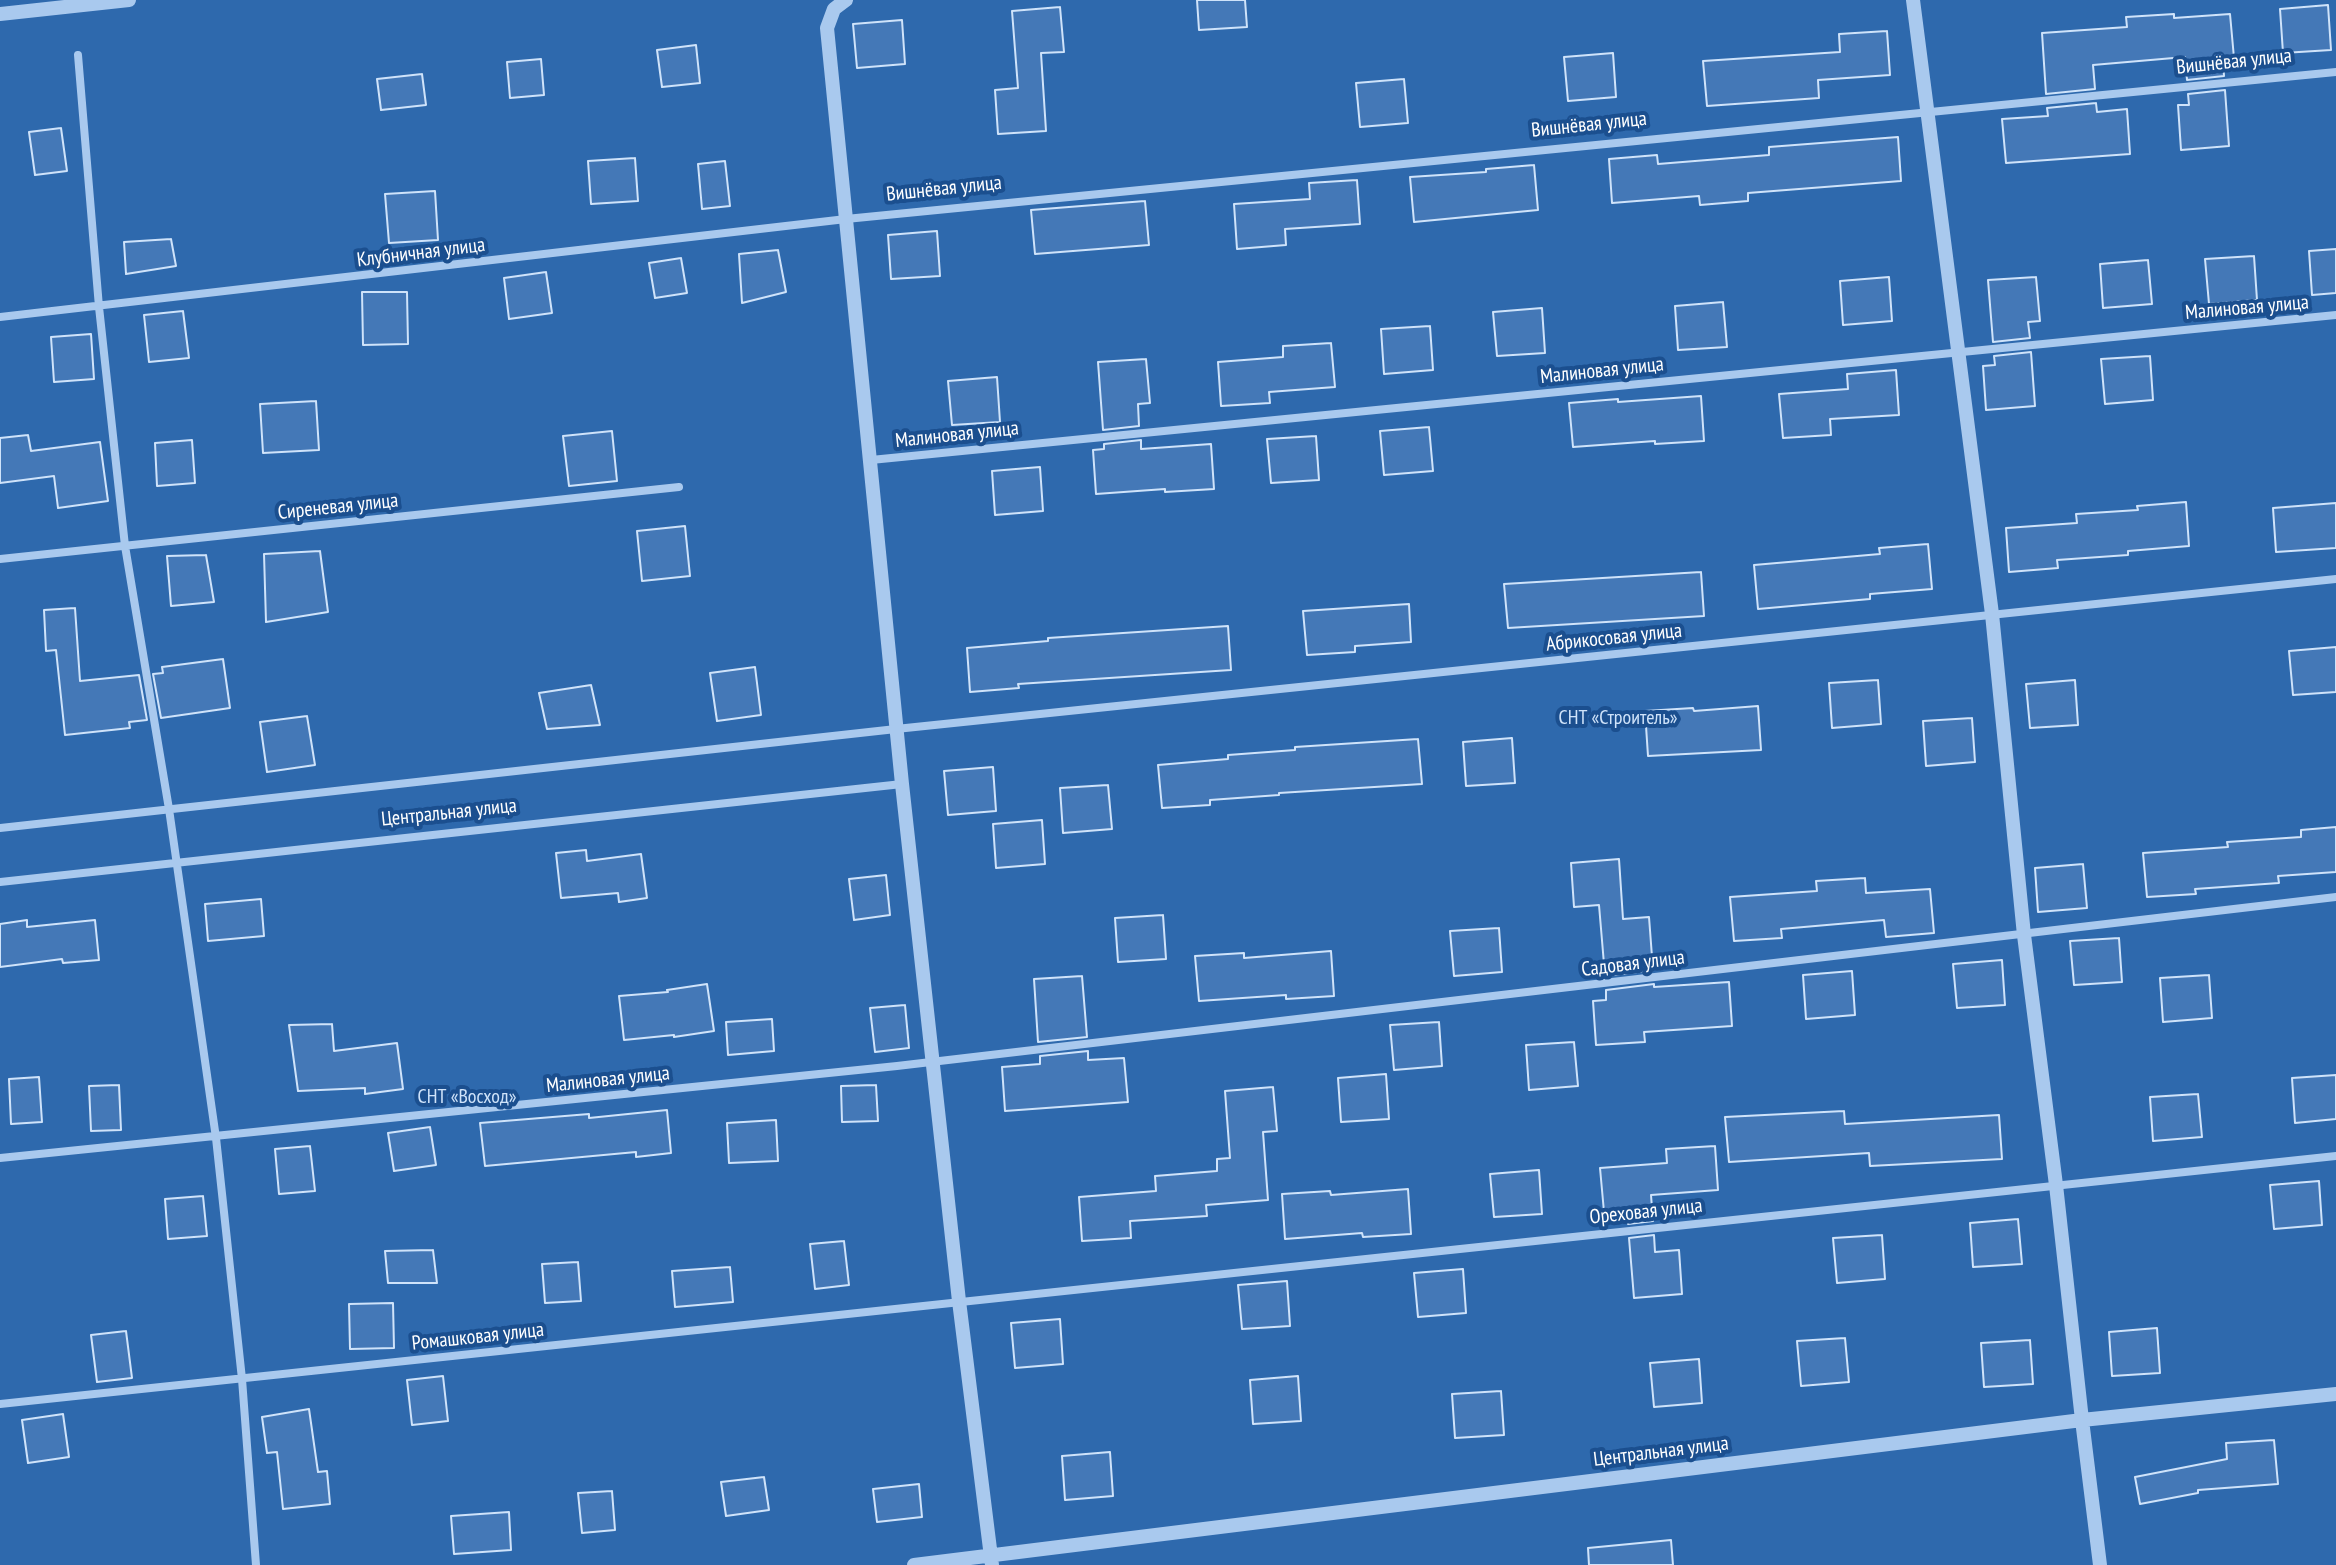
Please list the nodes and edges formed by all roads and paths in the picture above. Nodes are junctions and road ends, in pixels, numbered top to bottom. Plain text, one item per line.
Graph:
1 (129, 0) edge
2 (846, 0) edge
3 (1913, 0) edge
4 (0, 14) edge
5 (78, 55) dead end
6 (2336, 72) edge
7 (1927, 112) junction
8 (846, 219) junction
9 (99, 307) junction
10 (2336, 315) edge
11 (0, 317) edge
12 (1958, 352) junction
13 (871, 460) junction
14 (679, 487) dead end
15 (125, 546) junction
16 (0, 559) edge
17 (2336, 579) edge
18 (1992, 614) junction
19 (896, 729) junction
20 (902, 784) junction
21 (169, 809) junction
22 (0, 828) edge
23 (176, 862) junction
24 (0, 882) edge
25 (2336, 897) edge
26 (2024, 935) junction
27 (933, 1062) junction
28 (216, 1138) junction
29 (2336, 1156) edge
30 (0, 1158) edge
31 (2056, 1185) junction
32 (959, 1301) junction
33 (242, 1379) junction
34 (2336, 1394) edge
35 (0, 1404) edge
36 (2082, 1420) junction
37 (991, 1561) edge
38 (256, 1565) edge
39 (914, 1565) edge
40 (2100, 1565) edge

1 - 4 street
2 - 8 street
3 - 7 street
5 - 9 street
6 - 7 street, Вишнёвая улица
7 - 8 street, Вишнёвая улица
7 - 12 street
8 - 9 street, Клубничная улица
8 - 13 street
9 - 11 street, Клубничная улица
9 - 15 street
10 - 12 street, Малиновая улица
12 - 13 street, Малиновая улица
12 - 18 street
13 - 19 street
14 - 15 street, Сиреневая улица
15 - 16 street, Сиреневая улица
15 - 21 street
17 - 18 street, Абрикосовая улица
18 - 19 street, Абрикосовая улица
18 - 26 street
19 - 20 street
19 - 21 street, Центральная улица
20 - 23 street, Центральная улица
20 - 27 street
21 - 22 street, Центральная улица
21 - 23 street
23 - 24 street, Центральная улица
23 - 28 street
25 - 26 street, Садовая улица
26 - 27 street, Садовая улица
26 - 31 street
27 - 28 street, Малиновая улица
27 - 32 street
28 - 30 street, Малиновая улица
28 - 33 street
29 - 31 street, Ореховая улица
31 - 32 street, Ореховая улица
31 - 36 street
32 - 33 street, Ромашковая улица
32 - 37 street
33 - 35 street, Ромашковая улица
33 - 38 street
34 - 36 street, Центральная улица
36 - 37 street, Центральная улица
36 - 40 street
37 - 39 street, Центральная улица

